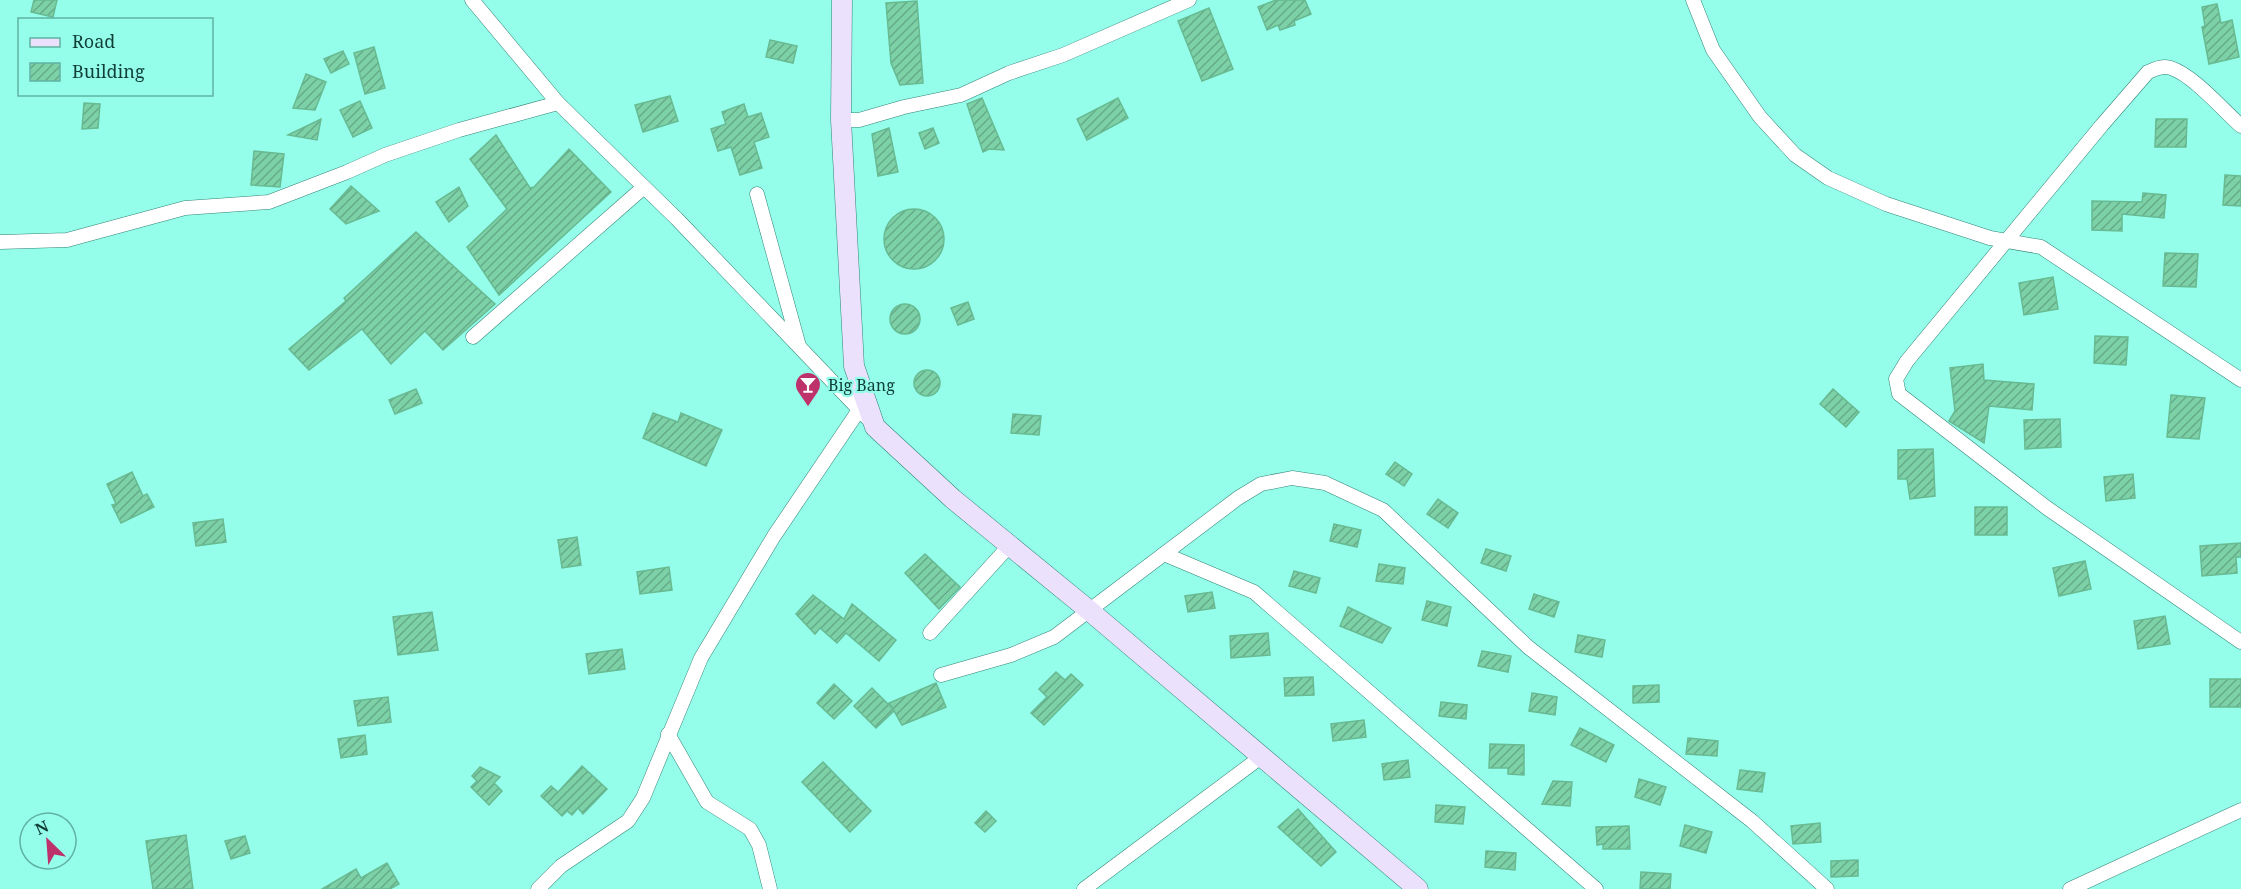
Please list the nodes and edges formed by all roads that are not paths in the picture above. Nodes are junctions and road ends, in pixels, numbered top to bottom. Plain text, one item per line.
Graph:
1 (472, 0) edge
2 (842, 0) edge
3 (1189, 0) edge
4 (1693, 0) edge
5 (558, 103) junction
6 (841, 120) junction
7 (2241, 126) edge
8 (644, 187) junction
9 (757, 194) dead end
10 (2007, 241) junction
11 (0, 242) edge
12 (473, 337) dead end
13 (800, 348) junction
14 (2241, 380) edge
15 (859, 410) junction
16 (875, 427) junction
17 (1010, 545) junction
18 (1164, 554) junction
19 (1091, 612) junction
20 (930, 633) dead end
21 (2241, 642) edge
22 (941, 675) dead end
23 (668, 734) junction
24 (1261, 757) junction
25 (2241, 810) edge
26 (538, 889) edge
27 (770, 889) edge
28 (1084, 889) edge
29 (1418, 889) edge
30 (1596, 889) edge
31 (1827, 889) edge
32 (2070, 889) edge

1 - 5 street
2 - 6 street
3 - 6 street
4 - 10 street
5 - 8 street
5 - 11 street
6 - 16 street
7 - 10 street
8 - 12 street
8 - 13 street
9 - 13 street
10 - 14 street
10 - 21 street
13 - 15 street
15 - 16 street
15 - 23 street
16 - 17 street
17 - 19 street
17 - 20 street
18 - 19 street
18 - 30 street
18 - 31 street
19 - 22 street
19 - 24 street
23 - 26 street
23 - 27 street
24 - 28 street
24 - 29 street
25 - 32 street

